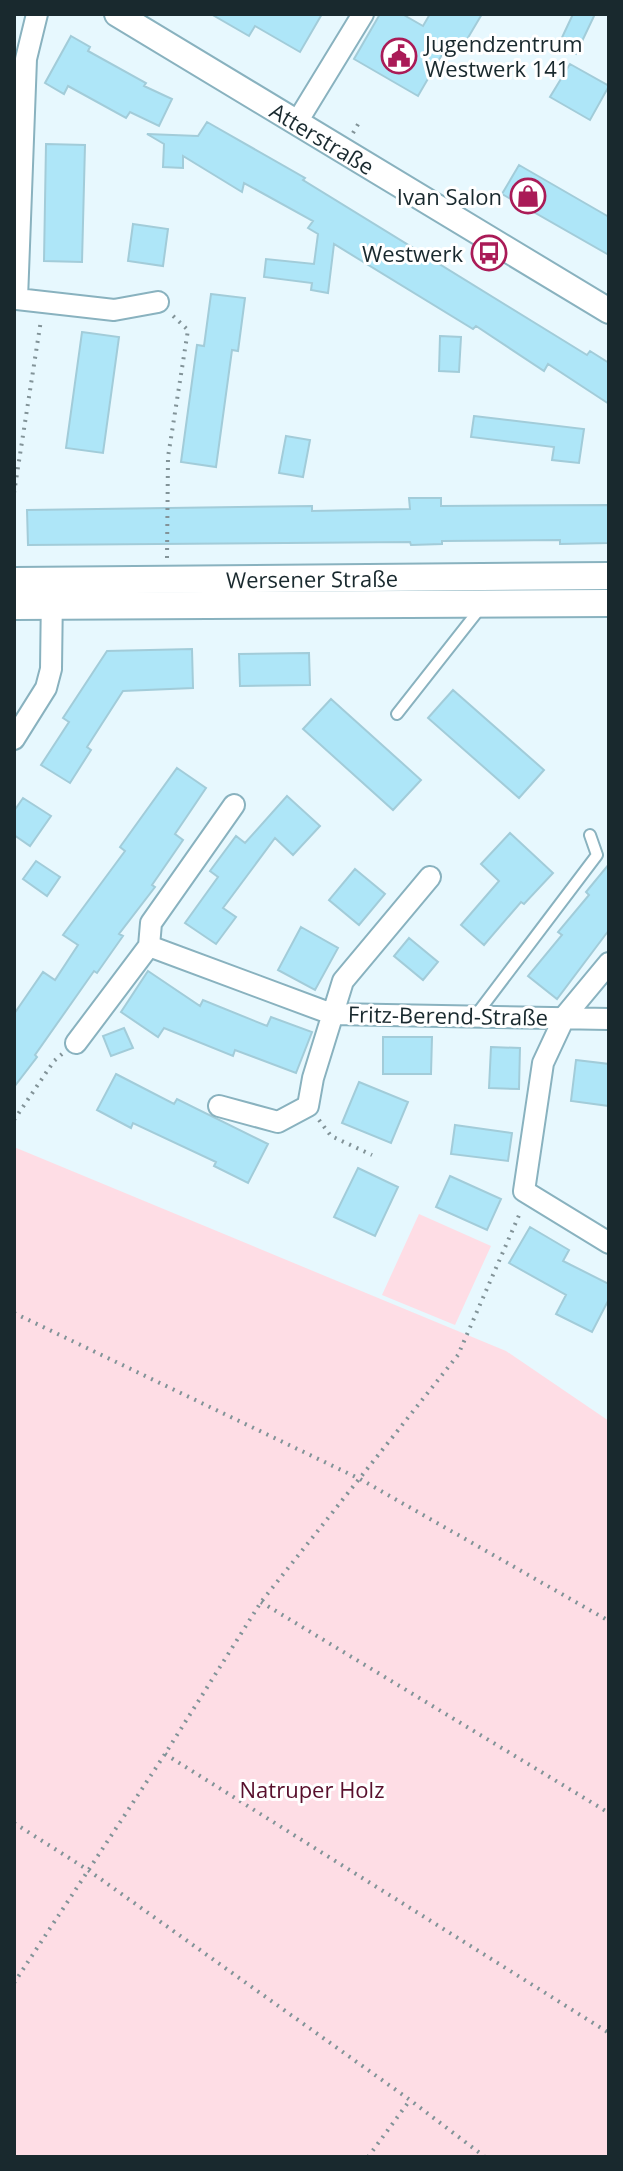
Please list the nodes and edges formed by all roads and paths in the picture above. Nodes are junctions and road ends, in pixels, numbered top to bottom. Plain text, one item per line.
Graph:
1 (37, 14) edge
2 (117, 14) edge
3 (363, 14) edge
4 (297, 122) junction
5 (16, 299) edge
6 (43, 302) junction
7 (158, 302) joint
8 (609, 311) edge
9 (14, 493) edge
10 (609, 576) edge
11 (167, 580) junction
12 (14, 581) edge
13 (52, 593) junction
14 (484, 603) junction
15 (609, 603) edge
16 (14, 606) edge
17 (397, 714) dead end
18 (14, 739) edge
19 (234, 805) dead end
20 (590, 835) dead end
21 (430, 877) dead end
22 (149, 946) junction
23 (609, 963) edge
24 (332, 1014) junction
25 (476, 1015) junction
26 (565, 1016) junction
27 (609, 1019) edge
28 (76, 1043) joint
29 (219, 1106) dead end
30 (308, 1106) junction
31 (14, 1120) edge
32 (372, 1155) dead end
33 (524, 1191) junction
34 (609, 1243) edge
35 (14, 1313) edge
36 (360, 1479) junction
37 (261, 1602) junction
38 (609, 1621) edge
39 (165, 1754) junction
40 (609, 1813) edge
41 (14, 1823) edge
42 (88, 1870) junction
43 (14, 1983) edge
44 (609, 2033) edge
45 (410, 2100) junction
46 (368, 2157) edge
47 (485, 2157) edge

1 - 5 street
2 - 4 street, Atterstraße
3 - 4 street
4 - 8 street, Atterstraße
5 - 6 street
6 - 7 street
6 - 9 path
7 - 11 path
10 - 11 main road, Wersener Straße
11 - 13 main road, Wersener Straße
12 - 13 main road, Wersener Straße
13 - 14 main road, Wersener Straße
13 - 16 main road, Wersener Straße
13 - 18 street
14 - 15 main road, Wersener Straße
14 - 17 lane
19 - 22 street
20 - 25 lane
21 - 24 street, Fritz-Berend-Straße
22 - 24 street, Fritz-Berend-Straße
22 - 28 street
23 - 26 street, Fritz-Berend-Straße
24 - 25 street, Fritz-Berend-Straße
24 - 30 street, Fritz-Berend-Straße
25 - 26 street, Fritz-Berend-Straße
26 - 27 street, Fritz-Berend-Straße
26 - 33 street
28 - 31 path
29 - 30 street
30 - 32 path
33 - 34 street
33 - 36 path
35 - 36 path
36 - 37 path
36 - 38 path
37 - 39 path
37 - 40 path
39 - 42 path
39 - 44 path
41 - 42 path
42 - 43 path
42 - 45 path
45 - 46 path
45 - 47 path

